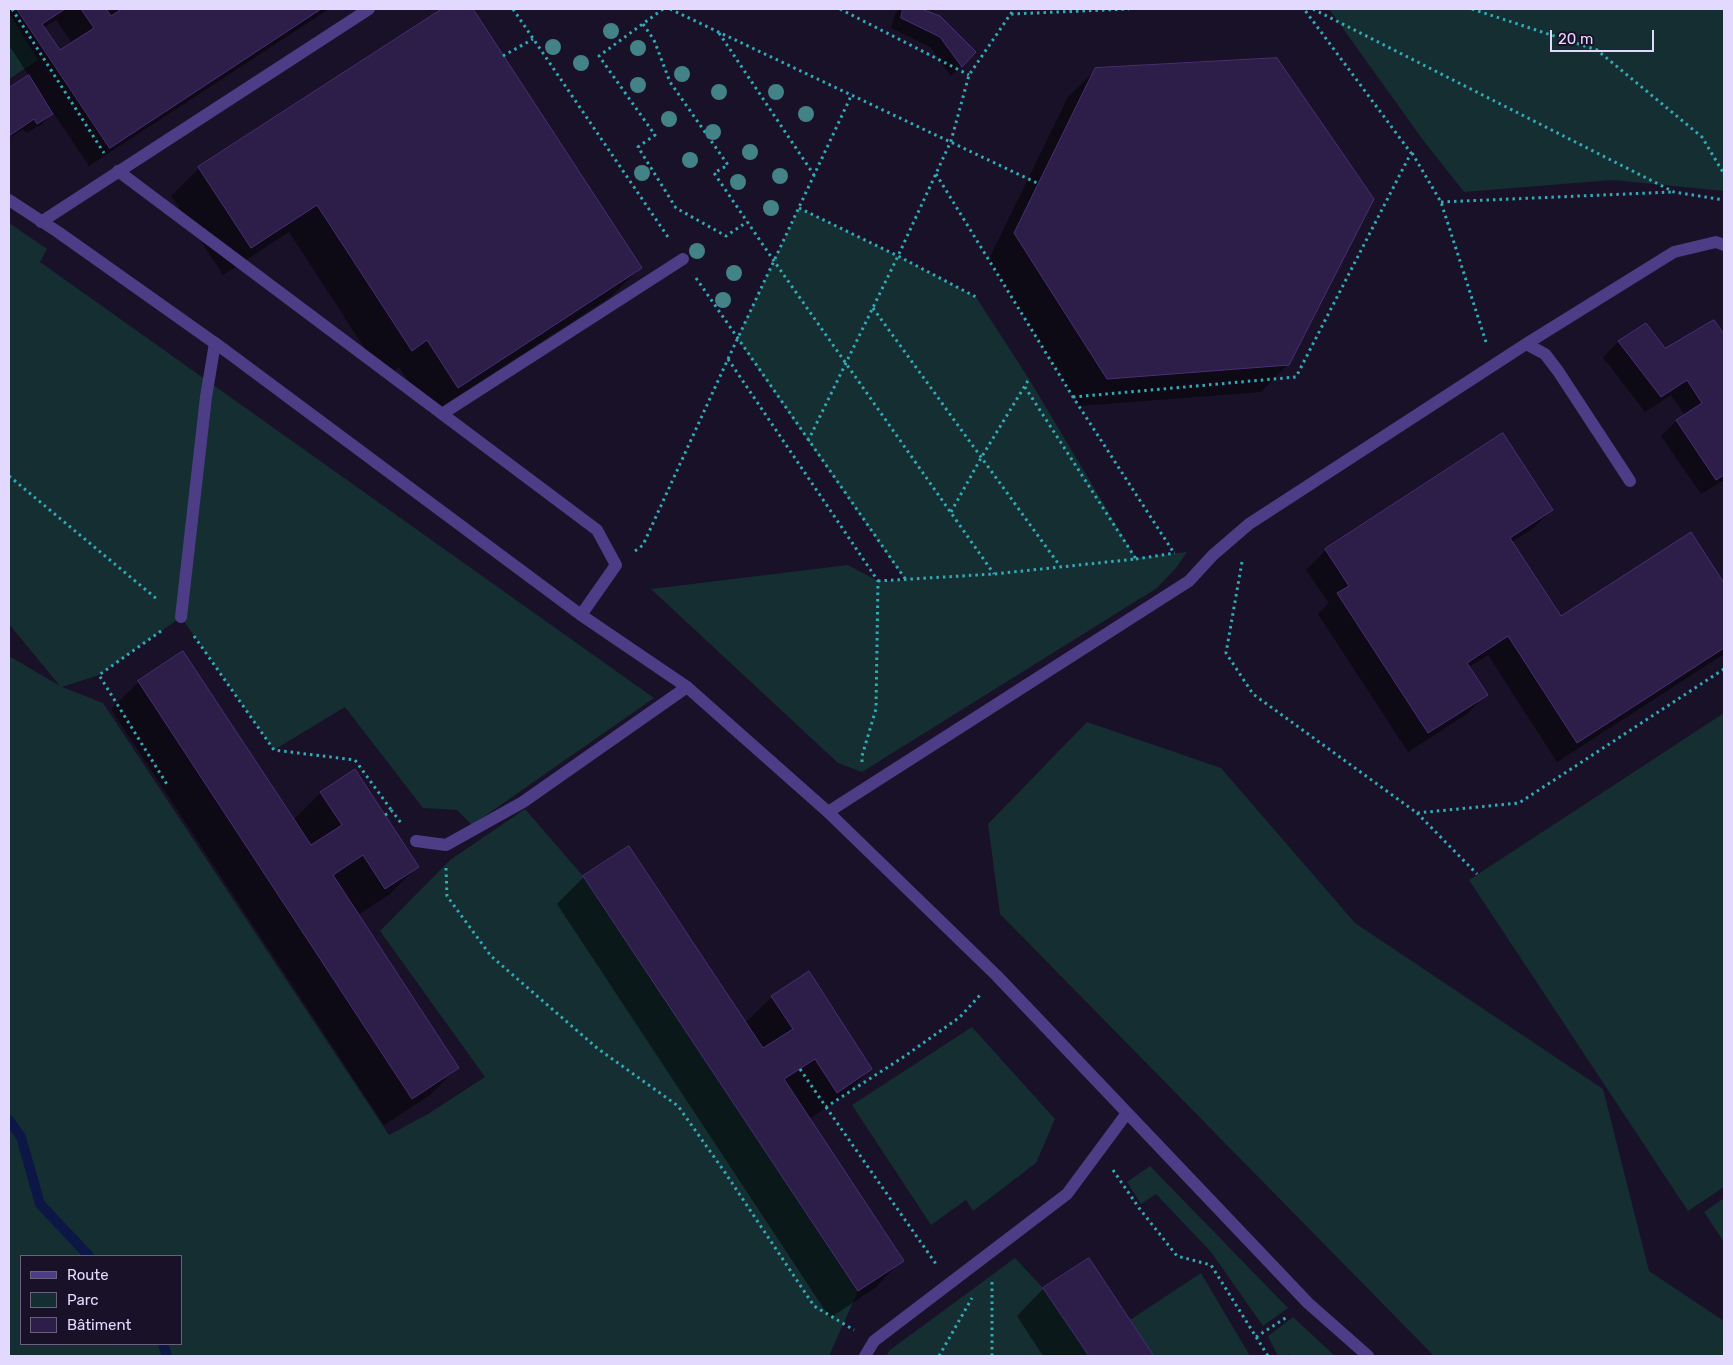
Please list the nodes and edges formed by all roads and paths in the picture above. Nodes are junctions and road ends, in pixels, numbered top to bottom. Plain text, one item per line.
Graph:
1 (12, 9) edge
2 (369, 9) edge
3 (513, 9) edge
4 (662, 9) edge
5 (670, 9) edge
6 (840, 9) edge
7 (1014, 9) edge
8 (1129, 9) edge
9 (1304, 9) edge
10 (1313, 9) edge
11 (1472, 9) edge
12 (1011, 14) junction
13 (642, 24) junction
14 (718, 32) junction
15 (533, 39) junction
16 (503, 56) dead end
17 (969, 75) junction
18 (852, 94) junction
19 (951, 142) junction
20 (103, 151) dead end
21 (1411, 153) junction
22 (118, 171) junction
23 (936, 174) junction
24 (1724, 174) edge
25 (814, 176) junction
26 (1039, 184) dead end
27 (1674, 192) junction
28 (9, 200) edge
29 (1724, 200) edge
30 (1441, 202) junction
31 (799, 208) junction
32 (41, 222) junction
33 (748, 222) junction
34 (1724, 245) edge
35 (898, 256) junction
36 (683, 259) junction
37 (774, 261) junction
38 (976, 298) dead end
39 (873, 308) junction
40 (737, 339) junction
41 (215, 344) junction
42 (1526, 344) junction
43 (728, 359) junction
44 (846, 363) junction
45 (1494, 365) junction
46 (1029, 379) dead end
47 (1025, 386) junction
48 (1073, 397) junction
49 (442, 414) junction
50 (808, 441) junction
51 (981, 458) junction
52 (9, 476) edge
53 (1630, 481) dead end
54 (951, 512) junction
55 (1249, 524) junction
56 (1174, 553) junction
57 (1212, 555) junction
58 (1136, 558) junction
59 (616, 565) junction
60 (1060, 566) junction
61 (994, 574) junction
62 (906, 580) junction
63 (878, 581) junction
64 (581, 615) junction
65 (181, 617) junction
66 (1724, 668) edge
67 (687, 687) junction
68 (168, 786) dead end
69 (862, 790) junction
70 (392, 811) dead end
71 (828, 812) junction
72 (1417, 813) junction
73 (416, 841) dead end
74 (446, 845) junction
75 (1478, 874) dead end
76 (996, 976) junction
77 (800, 1069) dead end
78 (826, 1107) junction
79 (1127, 1113) junction
80 (1099, 1150) junction
81 (992, 1274) dead end
82 (950, 1284) junction
83 (1292, 1314) dead end
84 (1256, 1337) junction
85 (874, 1341) junction
86 (865, 1356) edge
87 (992, 1356) edge
88 (1268, 1356) edge
89 (1368, 1356) edge

1 - 20 path
2 - 22 street
3 - 15 path
4 - 13 path
5 - 14 path
6 - 17 path
7 - 12 path
8 - 12 path
9 - 21 path
10 - 27 path
11 - 24 path
12 - 17 path
13 - 33 path
13 - 33 path
14 - 18 path
14 - 25 path
15 - 16 path
15 - 36 path
17 - 19 path
18 - 19 path
18 - 25 path
19 - 23 path
19 - 26 path
21 - 30 path
21 - 48 path
22 - 32 street
22 - 49 street
23 - 35 path
23 - 48 path
25 - 31 path
27 - 29 path
27 - 30 path
28 - 32 street
30 - 45 path
31 - 35 path
31 - 37 path
32 - 41 street
33 - 37 path
34 - 42 street
35 - 38 path
35 - 39 path
36 - 40 path
36 - 49 street
37 - 40 path
37 - 44 path
39 - 44 path
39 - 51 path
40 - 43 path
40 - 50 path
41 - 64 street
41 - 65 street
42 - 45 street
42 - 53 street
43 - 59 path
43 - 63 path
44 - 50 path
44 - 54 path
45 - 55 street
46 - 47 path
47 - 51 path
47 - 58 path
48 - 56 path
49 - 59 street
50 - 62 path
51 - 54 path
51 - 60 path
52 - 65 path
54 - 61 path
55 - 57 street
55 - 72 path
56 - 57 path
56 - 58 path
57 - 69 street
58 - 60 path
59 - 64 street
60 - 61 path
61 - 62 path
62 - 63 path
63 - 69 path
64 - 67 street
65 - 68 path
65 - 70 path
66 - 72 path
67 - 71 street
67 - 74 street
69 - 71 street
71 - 76 street
72 - 75 path
73 - 74 street
74 - 85 path
76 - 78 path
76 - 79 street
77 - 78 path
78 - 82 path
79 - 80 street
79 - 89 street
80 - 82 street
80 - 84 path
81 - 87 path
82 - 85 street
83 - 84 path
84 - 88 path
85 - 86 street

